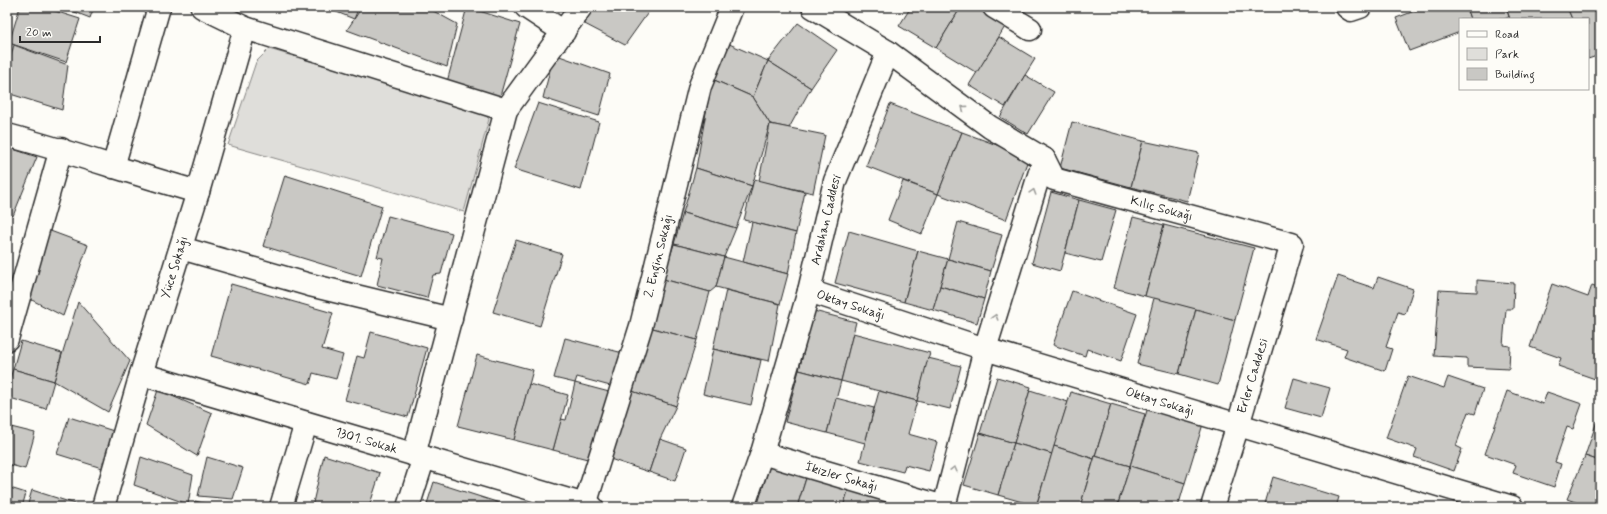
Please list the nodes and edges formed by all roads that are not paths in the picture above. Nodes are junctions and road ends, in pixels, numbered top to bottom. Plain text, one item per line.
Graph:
1 (159, 7) edge
2 (202, 7) edge
3 (526, 7) edge
4 (581, 7) edge
5 (732, 7) edge
6 (813, 7) edge
7 (994, 7) edge
8 (245, 28) junction
9 (1030, 29) dead end
10 (564, 32) junction
11 (888, 52) junction
12 (506, 110) junction
13 (7, 136) edge
14 (61, 150) junction
15 (1044, 159) junction
16 (113, 167) junction
17 (198, 192) junction
18 (1292, 244) joint
19 (180, 248) junction
20 (809, 291) junction
21 (450, 319) junction
22 (7, 339) edge
23 (985, 349) junction
24 (141, 374) junction
25 (306, 423) junction
26 (1238, 425) junction
27 (762, 453) junction
28 (419, 456) junction
29 (588, 506) edge
30 (103, 507) edge
31 (282, 507) edge
32 (408, 507) edge
33 (743, 507) edge
34 (944, 507) edge
35 (1212, 507) edge
36 (1512, 507) edge

1 - 16 street
2 - 8 street
3 - 10 street
4 - 10 street
5 - 29 street, 2. Engin Sokağı
6 - 11 street
7 - 9 street
8 - 12 street
8 - 17 street, Yüce Sokağı
10 - 12 street
15 -> 11 street
11 - 20 street, Ardahan Caddesi
12 - 21 street
13 - 14 street
14 - 16 street
14 - 22 street
15 - 18 street, Kılıç Sokağı
23 -> 15 street
16 - 17 street
17 - 19 street, Yüce Sokağı
18 - 26 street, Erler Caddesi
19 - 21 street
19 - 24 street, Yüce Sokağı
20 - 23 street, Oktay Sokağı
20 - 27 street, Ardahan Caddesi
21 - 28 street
23 - 26 street, Oktay Sokağı
34 -> 23 street
24 - 25 street, 1301. Sokak
24 - 30 street, Yüce Sokağı
25 - 28 street, 1301. Sokak
25 - 31 street
26 - 35 street, Erler Caddesi
26 - 36 street, Oktay Sokağı
27 - 33 street, Ardahan Caddesi
27 - 34 street, İkizler Sokağı
28 - 29 street, 1301. Sokak
28 - 32 street

